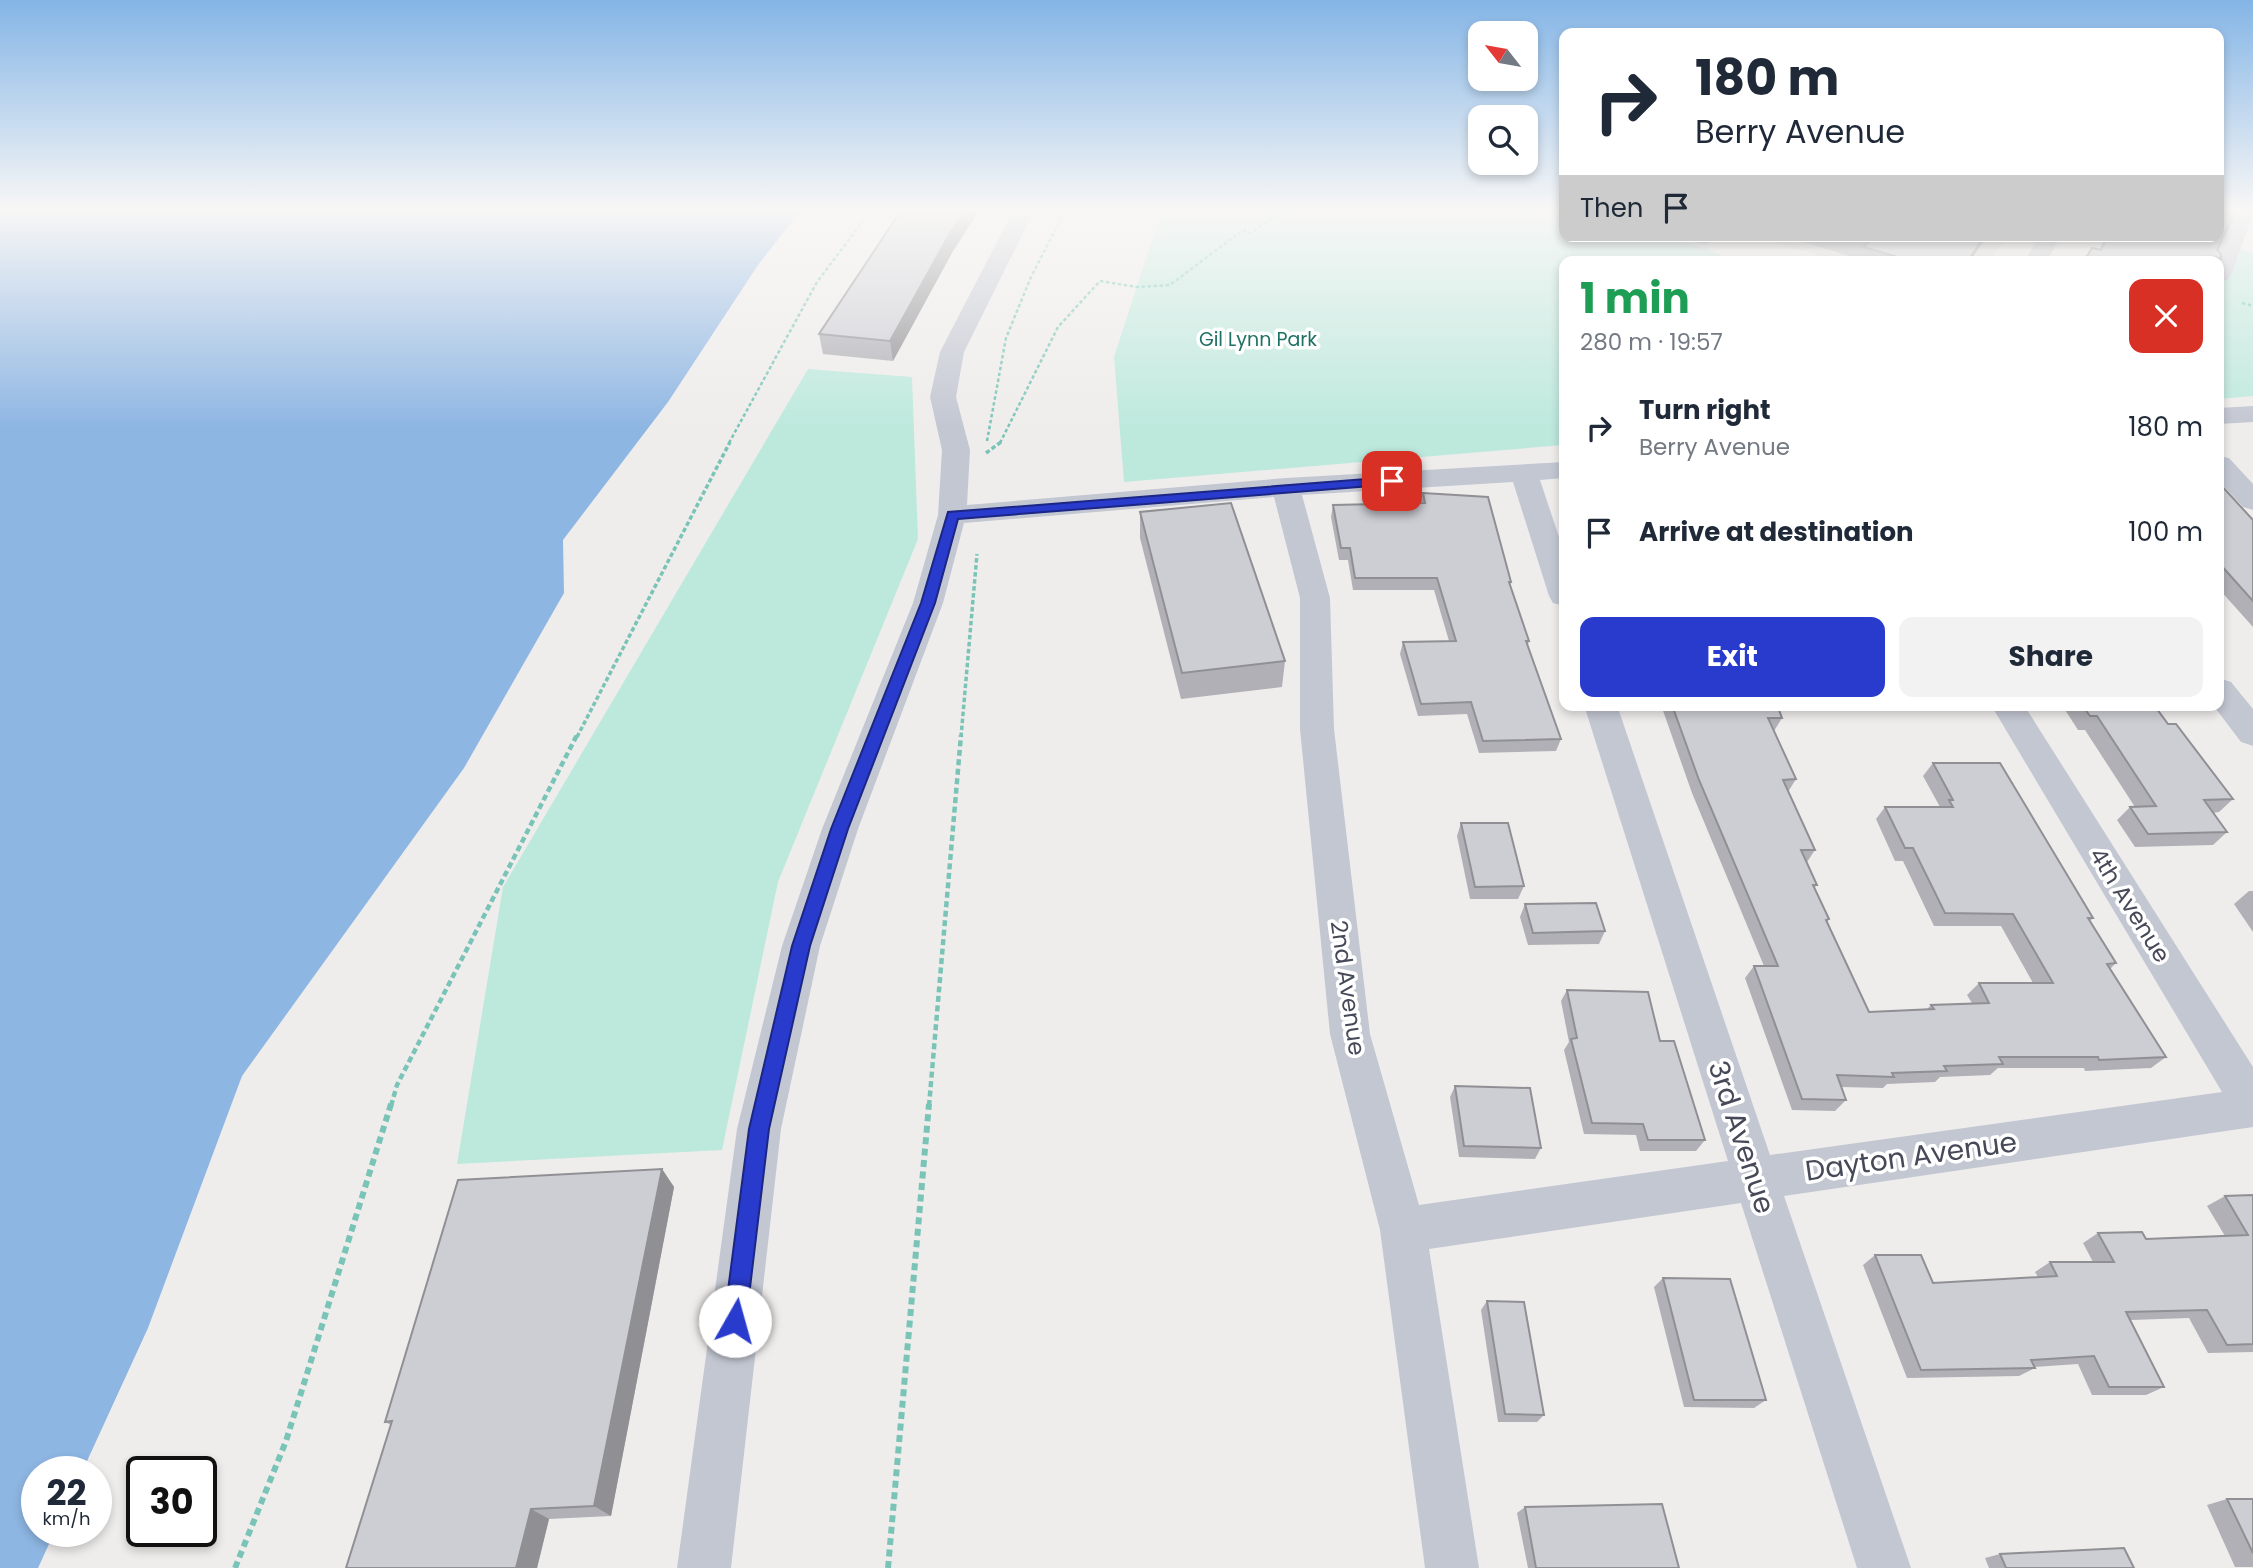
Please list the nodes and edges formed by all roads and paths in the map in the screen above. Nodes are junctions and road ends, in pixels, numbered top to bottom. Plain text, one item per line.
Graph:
1 (817, 282) edge
2 (987, 282) edge
3 (1029, 282) edge
4 (1099, 282) edge
5 (1107, 282) edge
6 (1174, 282) edge
7 (2242, 303) dead end
8 (2253, 306) edge
9 (2253, 414) edge
10 (2224, 416) edge
11 (985, 453) junction
12 (2224, 469) edge
13 (1559, 470) edge
14 (1524, 473) junction
15 (1286, 487) junction
16 (2253, 500) edge
17 (966, 514) junction
18 (1559, 581) edge
19 (2224, 696) edge
20 (1602, 711) edge
21 (2011, 711) edge
22 (2253, 733) edge
23 (2253, 1106) edge
24 (1755, 1179) junction
25 (1403, 1230) junction
26 (235, 1568) edge
27 (704, 1568) edge
28 (888, 1568) edge
29 (1452, 1568) edge
30 (1884, 1568) edge

1 - 26 path
2 - 17 street
3 - 11 path
4 - 11 path
5 - 6 path
7 - 8 path
9 - 10 street
11 - 17 path
12 - 16 street
13 - 14 street
14 - 15 street
14 - 18 street
15 - 17 street
15 - 25 street, 2nd Avenue
17 - 27 street
17 - 28 path
19 - 22 street
20 - 24 street, 3rd Avenue
21 - 23 street, 4th Avenue
23 - 24 street, Dayton Avenue
24 - 25 street, Dayton Avenue
24 - 30 street, 3rd Avenue
25 - 29 street, 2nd Avenue

